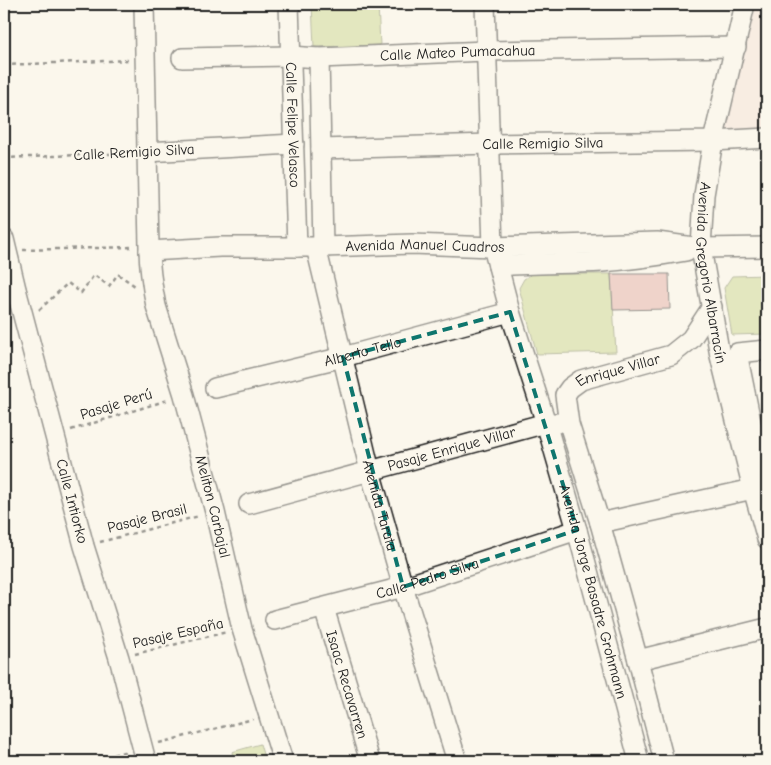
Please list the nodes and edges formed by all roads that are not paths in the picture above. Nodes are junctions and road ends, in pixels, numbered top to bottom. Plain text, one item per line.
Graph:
1 (144, 4) edge
2 (289, 4) edge
3 (485, 4) edge
4 (745, 4) edge
5 (736, 47) junction
6 (486, 51) junction
7 (290, 56) junction
8 (182, 58) dead end
9 (319, 58) junction
10 (767, 138) edge
11 (713, 141) junction
12 (294, 144) junction
13 (490, 144) junction
14 (321, 149) junction
15 (146, 152) junction
16 (5, 245) edge
17 (312, 247) junction
18 (493, 247) junction
19 (767, 247) edge
20 (701, 248) junction
21 (149, 249) junction
22 (498, 266) junction
23 (712, 307) junction
24 (510, 312) junction
25 (767, 350) edge
26 (342, 358) junction
27 (215, 388) dead end
28 (546, 423) junction
29 (569, 424) junction
30 (370, 471) junction
31 (761, 485) edge
32 (248, 504) dead end
33 (600, 524) junction
34 (577, 530) junction
35 (767, 539) edge
36 (402, 587) junction
37 (324, 608) junction
38 (275, 620) dead end
39 (767, 628) edge
40 (638, 660) junction
41 (144, 754) edge
42 (283, 761) edge
43 (370, 761) edge
44 (457, 761) edge
45 (639, 761) edge
46 (664, 761) edge

1 - 15 street, Meliton Carbajal
2 - 7 street, Calle Felipe Velasco
3 - 6 street, Avenida Jorge Basadre Grohmann
4 - 5 street, Avenida Gregorio Albarracín
5 - 6 street, Calle Mateo Pumacahua
5 - 11 street, Avenida Gregorio Albarracín
6 - 9 street, Calle Mateo Pumacahua
6 - 13 street, Avenida Jorge Basadre Grohmann
7 - 8 street, Calle Mateo Pumacahua
7 - 9 street, Calle Mateo Pumacahua
7 - 12 street, Calle Felipe Velasco
9 - 14 street, Calle Felipe Velasco
10 - 11 street, Calle Remigio Silva
11 - 13 street, Calle Remigio Silva
11 - 20 street, Avenida Gregorio Albarracín
12 - 15 street, Calle Remigio Silva
12 - 17 street, Calle Felipe Velasco
13 - 14 street, Calle Remigio Silva
13 - 18 street, Avenida Jorge Basadre Grohmann
14 - 17 street, Calle Felipe Velasco
15 - 21 street, Meliton Carbajal
16 - 41 street, Calle Intiorko
17 - 18 street, Avenida Manuel Cuadros
17 - 21 street, Avenida Manuel Cuadros
17 - 26 street, Avenida Tarata
18 - 20 street, Avenida Manuel Cuadros
18 - 22 street, Avenida Jorge Basadre Grohmann
19 - 20 street, Avenida Manuel Cuadros
20 - 22 street, Avenida Manuel Cuadros
20 - 23 street, Avenida Gregorio Albarracín
21 - 42 street, Meliton Carbajal
22 - 24 street, Avenida Jorge Basadre Grohmann
23 - 29 street, Enrique Villar
23 - 31 street, Avenida Gregorio Albarracín
24 - 26 street, Alberto Tello
24 - 28 street, Avenida Jorge Basadre Grohmann
25 - 31 street
26 - 27 street, Alberto Tello
26 - 30 street, Avenida Tarata
28 - 29 street, Pasaje Enrique Villar
28 - 30 street, Pasaje Enrique Villar
28 - 34 street, Avenida Jorge Basadre Grohmann
29 - 33 street, Avenida Jorge Basadre Grohmann
30 - 32 street, Pasaje Enrique Villar
30 - 36 street, Avenida Tarata
31 - 33 street
31 - 35 street, Avenida Gregorio Albarracín
33 - 40 street, Avenida Jorge Basadre Grohmann
34 - 36 street, Calle Pedro Silva
34 - 45 street, Avenida Jorge Basadre Grohmann
36 - 37 street, Calle Pedro Silva
36 - 44 street, Avenida Tarata
37 - 38 street, Calle Pedro Silva
37 - 43 street, Isaac Recavarren
39 - 40 street
40 - 46 street, Avenida Jorge Basadre Grohmann

